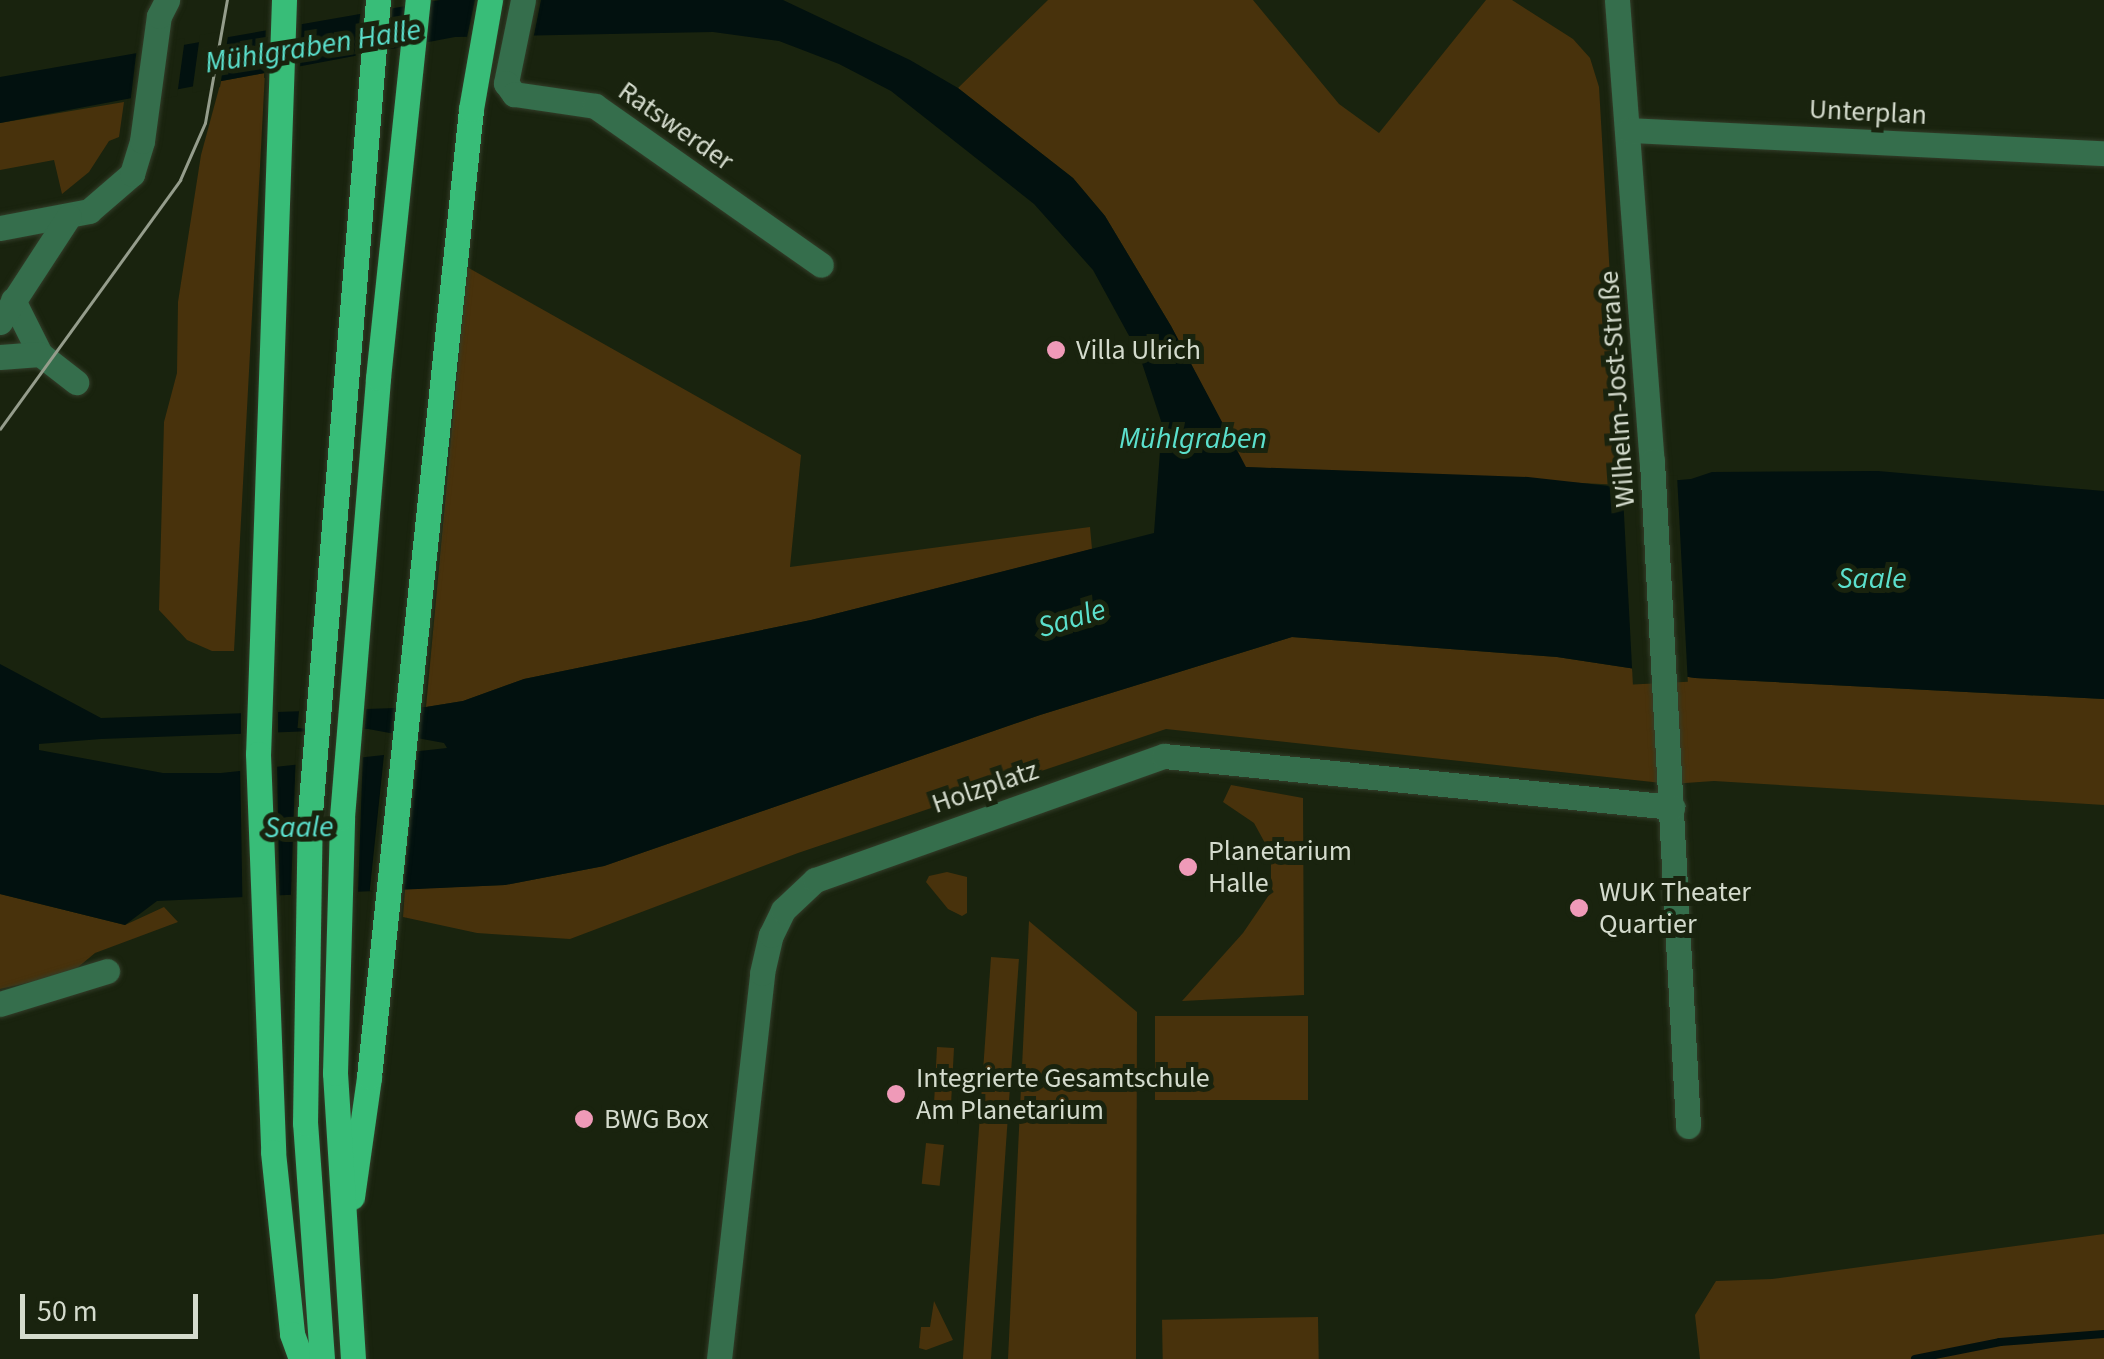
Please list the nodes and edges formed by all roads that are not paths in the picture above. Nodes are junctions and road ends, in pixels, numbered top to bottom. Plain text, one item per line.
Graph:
1 (167, 0) edge
2 (284, 0) edge
3 (378, 0) edge
4 (418, 0) edge
5 (490, 0) edge
6 (523, 0) edge
7 (1617, 0) edge
8 (1628, 130) junction
9 (2104, 154) edge
10 (69, 216) junction
11 (0, 228) edge
12 (821, 265) dead end
13 (6, 311) edge
14 (40, 354) junction
15 (0, 358) edge
16 (76, 382) dead end
17 (1672, 806) junction
18 (107, 971) dead end
19 (0, 1004) edge
20 (1688, 1126) dead end
21 (344, 1252) junction
22 (301, 1359) edge
23 (322, 1359) edge
24 (354, 1359) edge
25 (718, 1359) edge

1 - 10 street
2 - 22 main road
3 - 23 main road
4 - 21 main road
5 - 21 main road
6 - 12 street, Ratswerder
7 - 8 street, Wilhelm-Jost-Straße
8 - 9 street, Unterplan
8 - 17 street, Wilhelm-Jost-Straße
10 - 11 street
10 - 13 street
13 - 14 street
14 - 15 street
14 - 16 street
17 - 20 street
17 - 25 street, Holzplatz
18 - 19 street
21 - 24 main road

